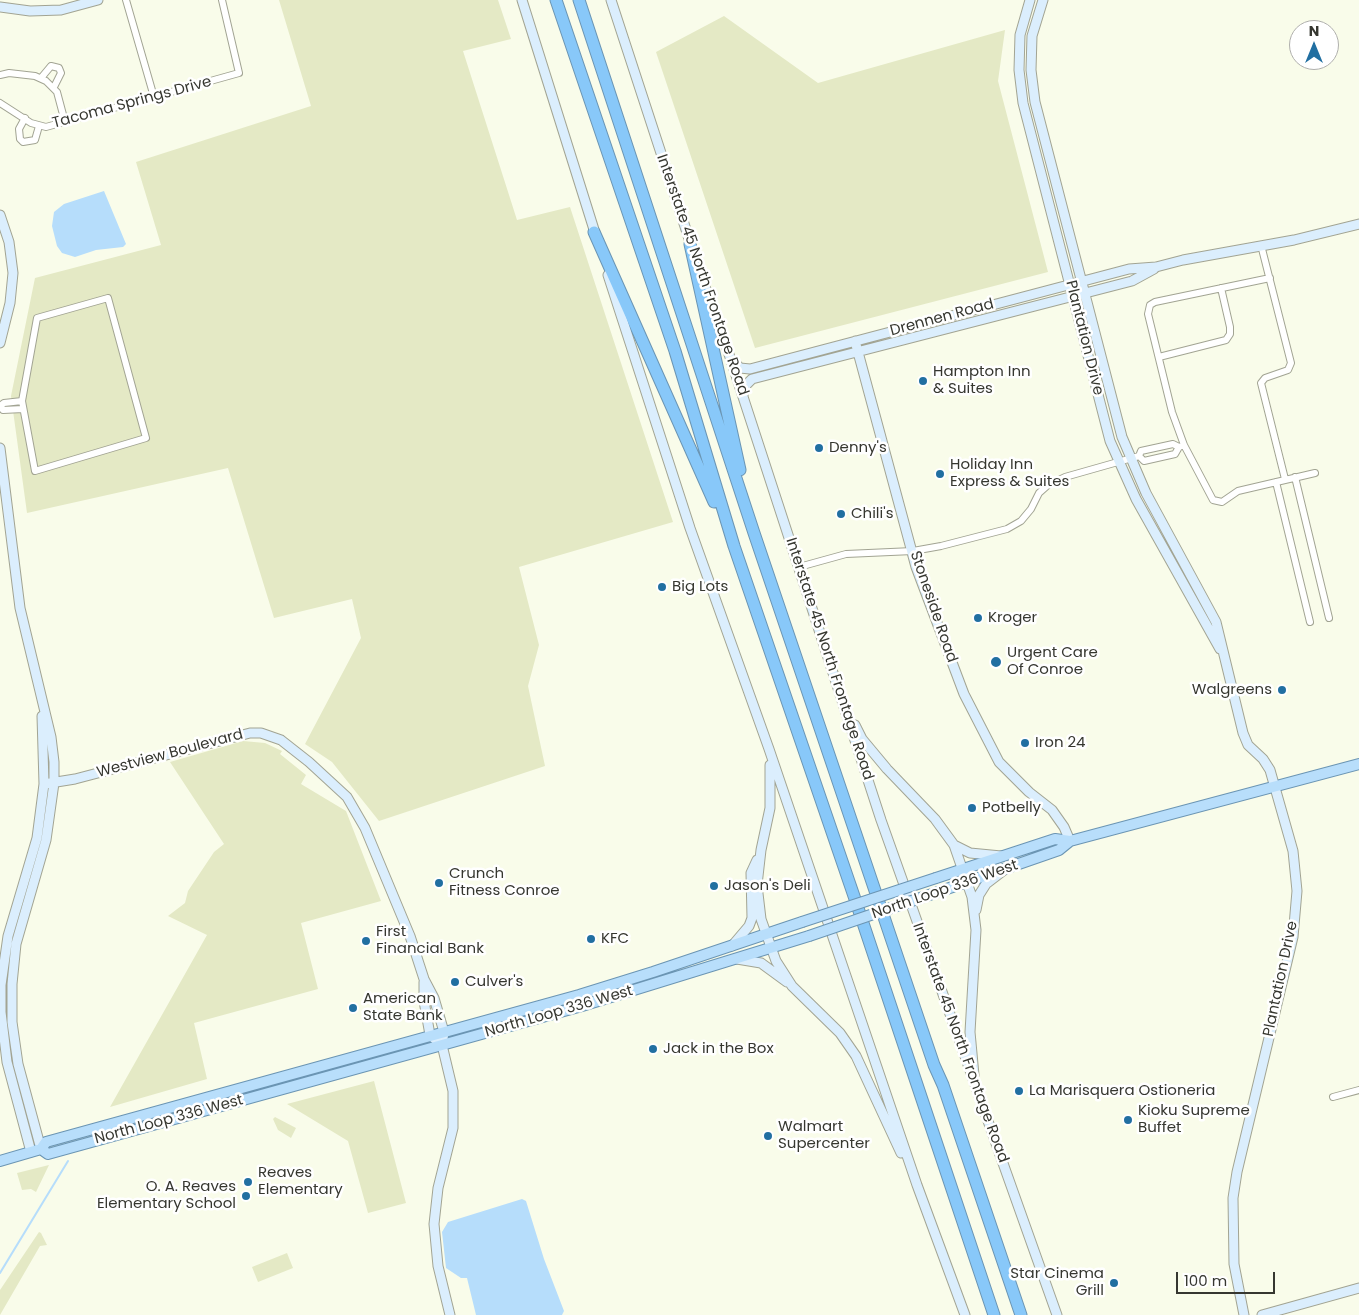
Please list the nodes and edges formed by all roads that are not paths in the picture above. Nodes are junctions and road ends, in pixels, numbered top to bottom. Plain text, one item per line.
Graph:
1 (98, 0) edge
2 (126, 0) edge
3 (222, 0) edge
4 (522, 0) edge
5 (556, 0) edge
6 (579, 0) edge
7 (611, 0) edge
8 (1030, 0) edge
9 (1043, 0) edge
10 (0, 7) edge
11 (1023, 26) junction
12 (1035, 28) junction
13 (0, 75) edge
14 (41, 78) junction
15 (54, 87) junction
16 (154, 97) junction
17 (0, 103) edge
18 (24, 118) junction
19 (65, 122) junction
20 (40, 126) junction
21 (0, 215) edge
22 (1359, 224) edge
23 (594, 232) junction
24 (690, 244) junction
25 (1261, 245) junction
26 (1156, 267) junction
27 (1270, 278) junction
28 (1082, 281) junction
29 (1071, 284) junction
30 (1221, 288) junction
31 (1085, 293) junction
32 (1074, 296) junction
33 (855, 341) junction
34 (0, 343) edge
35 (858, 352) junction
36 (1158, 358) junction
37 (732, 360) junction
38 (743, 397) junction
39 (23, 405) junction
40 (0, 406) edge
41 (1181, 446) junction
42 (1158, 447) junction
43 (0, 448) edge
44 (1134, 457) junction
45 (1160, 457) junction
46 (1118, 462) junction
47 (1315, 472) dead end
48 (1295, 477) junction
49 (1285, 480) junction
50 (1276, 482) junction
51 (754, 533) junction
52 (734, 546) junction
53 (913, 551) junction
54 (799, 567) junction
55 (1329, 618) dead end
56 (1310, 622) dead end
57 (1223, 653) junction
58 (42, 705) junction
59 (845, 707) junction
60 (769, 750) junction
61 (1359, 764) edge
62 (54, 783) junction
63 (44, 784) junction
64 (1274, 787) junction
65 (1070, 841) junction
66 (954, 846) junction
67 (761, 850) junction
68 (1001, 856) junction
69 (962, 870) junction
70 (33, 871) junction
71 (1003, 871) junction
72 (967, 883) junction
73 (975, 912) junction
74 (766, 934) junction
75 (731, 947) junction
76 (772, 948) junction
77 (734, 959) junction
78 (424, 979) junction
79 (792, 986) junction
80 (444, 1032) junction
81 (430, 1036) junction
82 (442, 1045) junction
83 (260, 1083) junction
84 (974, 1084) junction
85 (1359, 1090) edge
86 (262, 1095) junction
87 (1333, 1097) dead end
88 (41, 1149) junction
89 (31, 1152) junction
90 (0, 1160) edge
91 (917, 1185) junction
92 (1359, 1288) edge
93 (450, 1315) edge
94 (965, 1315) edge
95 (994, 1315) edge
96 (1021, 1315) edge
97 (1057, 1315) edge
98 (1244, 1315) edge
99 (1262, 1315) edge

1 - 10 street
2 - 16 street
3 - 16 street, Tacoma Springs Drive
4 - 23 street
5 - 52 highway
6 - 51 highway
7 - 24 street, Interstate 45 North Frontage Road
8 - 11 street, Plantation Drive
9 - 12 street, Plantation Drive
11 - 12 street
11 - 29 street, Plantation Drive
12 - 28 street, Plantation Drive
13 - 14 street
14 - 15 street
14 - 15 street
15 - 19 street
16 - 19 street, Tacoma Springs Drive
17 - 18 street, Tacoma Springs Drive
18 - 20 street, Tacoma Springs Drive
18 - 20 street
19 - 20 street, Tacoma Springs Drive
21 - 34 street
22 - 25 street, Drennen Road
23 - 52 highway
23 - 60 street
24 - 37 street, Interstate 45 North Frontage Road
24 - 51 highway
25 - 26 street, Drennen Road
25 - 27 street
26 - 28 street, Drennen Road
26 - 31 street, Drennen Road
27 - 30 street
27 - 49 street
28 - 29 street, Drennen Road
28 - 31 street, Plantation Drive
29 - 32 street, Plantation Drive
29 - 33 street, Drennen Road
30 - 36 street
30 - 36 street
31 - 32 street, Drennen Road
31 - 44 street, Plantation Drive
32 - 35 street, Drennen Road
32 - 46 street, Plantation Drive
33 - 35 street, Stoneside Road
33 - 37 street, Drennen Road
35 - 38 street, Drennen Road
35 - 53 street, Stoneside Road
36 - 41 street
37 - 38 street, Interstate 45 North Frontage Road
38 - 54 street, Interstate 45 North Frontage Road
39 - 39 street
39 - 40 street
41 - 42 street
41 - 45 street
41 - 50 street
42 - 44 street
42 - 45 street
43 - 58 street
44 - 45 street
44 - 46 street
44 - 57 street, Plantation Drive
46 - 53 street
46 - 57 street, Plantation Drive
47 - 48 street
48 - 49 street
48 - 55 street
49 - 50 street
50 - 56 street
51 - 96 highway
52 - 95 highway
53 - 54 street
53 - 65 street, Stoneside Road
54 - 59 street, Interstate 45 North Frontage Road
57 - 64 street, Plantation Drive
58 - 62 street
58 - 63 street
59 - 66 street
59 - 84 street, Interstate 45 North Frontage Road
60 - 67 street
60 - 91 street
61 - 64 main road, North Loop 336 West
62 - 63 street, Westview Boulevard
62 - 70 street
62 - 78 street, Westview Boulevard
63 - 70 street
64 - 65 main road, North Loop 336 West
64 - 98 street, Plantation Drive
65 - 68 main road, North Loop 336 West
65 - 71 main road, North Loop 336 West
66 - 68 street
66 - 69 street
67 - 74 street
67 - 75 street
68 - 69 main road, North Loop 336 West
69 - 72 street
69 - 74 main road, North Loop 336 West, bridge
70 - 88 street
70 - 89 street
71 - 72 main road, North Loop 336 West
71 - 73 street
72 - 73 street
72 - 76 main road, North Loop 336 West, bridge
73 - 84 street
74 - 75 main road, North Loop 336 West
74 - 76 street
75 - 80 main road, North Loop 336 West
76 - 77 main road, North Loop 336 West
76 - 79 street
77 - 79 street
77 - 82 main road, North Loop 336 West
78 - 80 street, Westview Boulevard
78 - 81 street, Westview Boulevard
79 - 91 street
80 - 81 main road, North Loop 336 West
80 - 82 street, Westview Boulevard
81 - 82 street
81 - 83 main road, North Loop 336 West
82 - 86 main road, North Loop 336 West
82 - 93 street, Westview Boulevard
83 - 86 main road
83 - 88 main road, North Loop 336 West
84 - 97 street, Interstate 45 North Frontage Road
85 - 87 street
86 - 88 main road, North Loop 336 West
88 - 89 main road, North Loop 336 West
89 - 90 main road, North Loop 336 West
91 - 94 street
92 - 99 street

